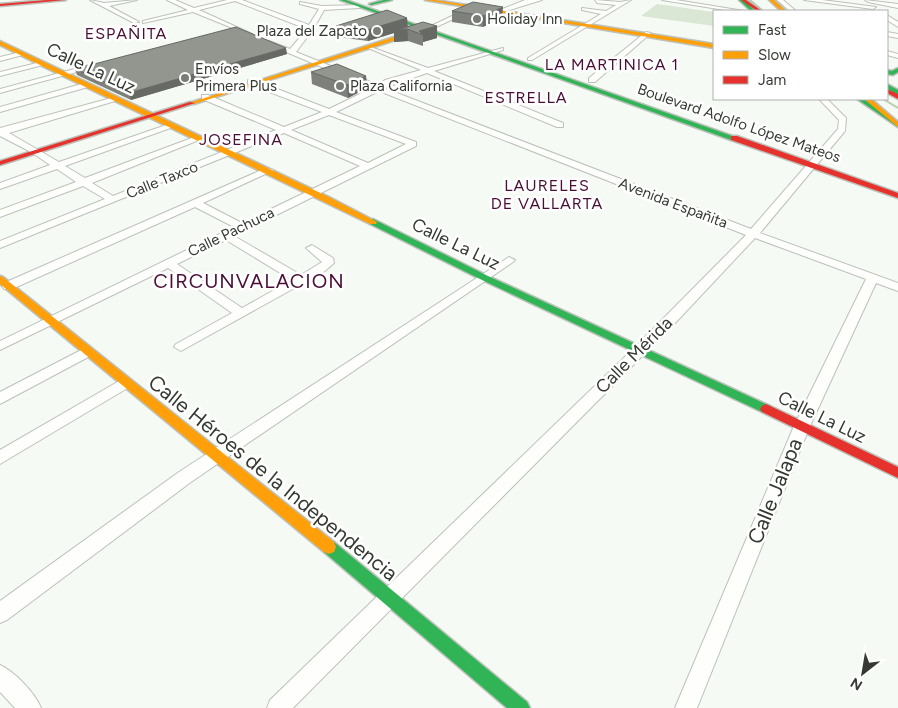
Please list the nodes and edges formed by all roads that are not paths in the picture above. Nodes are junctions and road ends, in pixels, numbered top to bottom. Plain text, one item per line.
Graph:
1 (33, 0) edge
2 (64, 0) edge
3 (93, 0) edge
4 (134, 0) edge
5 (170, 0) edge
6 (235, 0) edge
7 (342, 0) edge
8 (390, 0) edge
9 (427, 0) edge
10 (442, 0) edge
11 (539, 0) edge
12 (628, 0) edge
13 (665, 0) edge
14 (742, 0) edge
15 (765, 0) edge
16 (771, 0) edge
17 (780, 0) edge
18 (807, 0) edge
19 (867, 0) edge
20 (598, 1) edge
21 (682, 1) edge
22 (882, 1) edge
23 (824, 2) junction
24 (302, 3) dead end
25 (359, 3) edge
26 (0, 4) edge
27 (371, 4) junction
28 (621, 4) junction
29 (104, 5) junction
30 (898, 6) edge
31 (874, 7) junction
32 (322, 8) junction
33 (474, 8) junction
34 (584, 9) dead end
35 (193, 10) junction
36 (503, 10) junction
37 (735, 10) edge
38 (752, 10) edge
39 (758, 10) edge
40 (776, 10) edge
41 (783, 10) edge
42 (792, 10) edge
43 (834, 10) edge
44 (878, 10) edge
45 (608, 13) junction
46 (588, 25) junction
47 (429, 26) junction
48 (311, 28) junction
49 (237, 29) junction
50 (228, 31) edge
51 (647, 34) junction
52 (1, 45) edge
53 (713, 45) edge
54 (370, 47) junction
55 (496, 51) junction
56 (291, 52) junction
57 (21, 54) junction
58 (0, 59) edge
59 (530, 59) junction
60 (313, 62) junction
61 (41, 64) junction
62 (99, 64) edge
63 (430, 71) junction
64 (0, 74) edge
65 (62, 74) junction
66 (592, 80) junction
67 (893, 81) edge
68 (251, 82) junction
69 (85, 85) junction
70 (378, 88) junction
71 (0, 91) edge
72 (205, 97) junction
73 (898, 97) edge
74 (112, 99) junction
75 (824, 100) edge
76 (861, 100) edge
77 (868, 100) edge
78 (877, 100) edge
79 (0, 110) edge
80 (329, 112) junction
81 (898, 113) edge
82 (146, 114) junction
83 (560, 125) dead end
84 (898, 125) edge
85 (172, 126) junction
86 (743, 130) junction
87 (283, 131) junction
88 (1, 132) edge
89 (732, 136) junction
90 (200, 138) junction
91 (33, 150) junction
92 (230, 152) junction
93 (0, 158) edge
94 (817, 161) junction
95 (0, 163) edge
96 (57, 166) junction
97 (368, 166) junction
98 (269, 170) junction
99 (83, 182) junction
100 (898, 185) edge
101 (0, 186) edge
102 (312, 192) junction
103 (898, 196) edge
104 (113, 200) junction
105 (196, 203) junction
106 (0, 214) edge
107 (241, 227) junction
108 (754, 234) junction
109 (224, 235) junction
110 (0, 245) edge
111 (312, 248) dead end
112 (509, 260) dead end
113 (168, 263) junction
114 (873, 277) junction
115 (485, 278) junction
116 (300, 280) junction
117 (4, 283) edge
118 (898, 286) edge
119 (241, 313) junction
120 (50, 321) junction
121 (0, 346) edge
122 (181, 347) dead end
123 (641, 349) junction
124 (87, 352) junction
125 (126, 382) junction
126 (0, 399) edge
127 (802, 426) junction
128 (218, 455) junction
129 (0, 458) edge
130 (898, 473) edge
131 (387, 597) junction
132 (0, 613) edge
133 (0, 676) edge
134 (30, 708) edge
135 (278, 708) edge
136 (521, 708) edge
137 (686, 708) edge

1 - 26 main road
2 - 26 main road
3 - 29 street
4 - 29 street
5 - 35 street, Avenida Españita
6 - 35 street
6 - 48 street
7 - 25 main road, Boulevard Adolfo López Mateos
8 - 27 main road
9 - 33 main road
10 - 36 main road
11 - 36 street
12 - 28 street
13 - 21 street
14 - 38 main road
14 - 39 main road
15 - 40 main road
16 - 41 main road
17 - 42 street
18 - 23 street
19 - 22 street
19 - 31 street
20 - 28 street
21 - 37 street
22 - 30 street
23 - 31 street
23 - 43 street
24 - 32 street
25 - 27 main road, Boulevard Adolfo López Mateos
25 - 32 street
25 - 47 main road, Boulevard Adolfo López Mateos
27 - 47 main road, Boulevard Adolfo López Mateos
28 - 45 street
29 - 35 street
31 - 44 street
32 - 48 street
33 - 46 main road
33 - 47 street
34 - 45 street
35 - 49 street, Avenida Españita
36 - 46 main road
45 - 46 street
46 - 51 main road
46 - 59 street
47 - 54 main road
47 - 55 main road, Boulevard Adolfo López Mateos
47 - 60 main road
48 - 56 street
49 - 50 street
49 - 56 street, Avenida Españita
51 - 53 main road
51 - 66 street
52 - 57 main road, Calle La Luz
54 - 60 main road
54 - 63 street
55 - 59 main road, Boulevard Adolfo López Mateos
55 - 63 street, Calle Taxco
55 - 89 main road, Boulevard Adolfo López Mateos
56 - 60 street, Avenida Españita
57 - 58 street
57 - 61 main road, Calle La Luz
59 - 66 main road, Boulevard Adolfo López Mateos
60 - 68 main road
60 - 70 street, Avenida Españita
60 - 82 main road
61 - 64 street
61 - 65 main road, Calle La Luz
62 - 65 street
63 - 70 street, Calle Taxco
63 - 83 street
65 - 69 main road, Calle La Luz
65 - 71 street
66 - 86 main road, Boulevard Adolfo López Mateos
67 - 73 main road
68 - 72 main road
68 - 80 street
69 - 74 main road, Calle La Luz
69 - 79 street
70 - 80 street, Calle Taxco
70 - 108 street, Avenida Españita
72 - 82 main road
72 - 87 street
74 - 82 main road, Calle La Luz
74 - 88 street
75 - 94 street, Calle Mérida
76 - 84 main road
77 - 84 main road
78 - 81 main road
80 - 87 street, Calle Taxco
80 - 97 street, Calle Pachuca
82 - 85 main road, Calle La Luz
82 - 91 main road
85 - 90 main road, Calle La Luz
85 - 96 street
86 - 89 main road
86 - 94 main road, Boulevard Adolfo López Mateos
87 - 92 street, Calle Taxco
87 - 97 street
88 - 91 street
89 - 94 main road, Boulevard Adolfo López Mateos
90 - 92 main road, Calle La Luz
90 - 99 street
91 - 93 main road
91 - 95 main road
91 - 96 street
92 - 98 main road, Calle La Luz
92 - 104 street, Calle Taxco
94 - 100 main road, Boulevard Adolfo López Mateos
94 - 103 main road, Boulevard Adolfo López Mateos
94 - 108 street, Calle Mérida
96 - 99 street
96 - 101 street
97 - 102 street, Calle Pachuca
98 - 102 main road, Calle La Luz
98 - 105 street
99 - 104 street
99 - 106 street
102 - 107 street, Calle Pachuca
102 - 115 main road, Calle La Luz
104 - 110 street, Calle Taxco
105 - 107 street
105 - 117 street
107 - 109 street, Calle Pachuca
108 - 114 street, Avenida Españita
108 - 123 street, Calle Mérida
109 - 113 street, Calle Pachuca
109 - 116 street
111 - 116 street
112 - 115 street
113 - 119 street
113 - 120 street, Calle Pachuca
114 - 118 street, Avenida Españita
114 - 127 street, Calle Jalapa
115 - 123 main road, Calle La Luz
115 - 128 street
116 - 119 street
117 - 120 main road, Calle Héroes de la Independencia
119 - 122 street
120 - 121 street, Calle Pachuca
120 - 124 main road, Calle Héroes de la Independencia
123 - 127 main road, Calle La Luz
123 - 131 street, Calle Mérida
124 - 125 main road, Calle Héroes de la Independencia
124 - 126 street
125 - 128 main road, Calle Héroes de la Independencia
125 - 129 street
127 - 130 main road, Calle La Luz
127 - 137 street, Calle Jalapa
128 - 131 main road, Calle Héroes de la Independencia
128 - 132 street
131 - 135 street, Calle Mérida
131 - 136 main road, Calle Héroes de la Independencia
133 - 134 street

